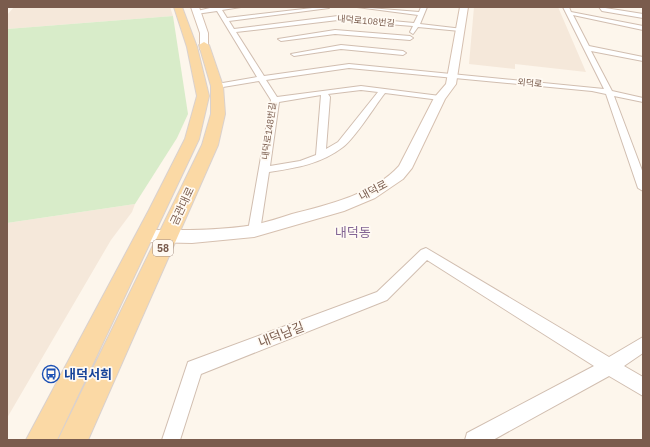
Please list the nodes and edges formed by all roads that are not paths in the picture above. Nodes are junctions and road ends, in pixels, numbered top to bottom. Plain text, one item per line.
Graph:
1 (178, 7) edge
2 (183, 7) edge
3 (238, 7) edge
4 (325, 7) edge
5 (360, 7) edge
6 (424, 7) edge
7 (464, 7) edge
8 (602, 7) edge
9 (218, 8) edge
10 (194, 9) edge
11 (389, 9) edge
12 (568, 10) edge
13 (421, 14) junction
14 (643, 16) edge
15 (338, 18) junction
16 (226, 20) junction
17 (643, 21) edge
18 (415, 25) junction
19 (269, 27) junction
20 (643, 28) edge
21 (460, 29) junction
22 (233, 31) junction
23 (587, 48) junction
24 (404, 53) junction
25 (294, 54) junction
26 (643, 59) edge
27 (452, 77) junction
28 (260, 78) junction
29 (210, 91) junction
30 (384, 91) junction
31 (609, 92) junction
32 (324, 93) junction
33 (440, 98) junction
34 (275, 100) junction
35 (643, 100) edge
36 (322, 157) junction
37 (263, 170) junction
38 (643, 188) edge
39 (254, 231) junction
40 (156, 237) junction
41 (643, 344) edge
42 (609, 367) junction
43 (643, 387) edge
44 (41, 440) edge
45 (73, 440) edge
46 (171, 440) edge
47 (474, 440) edge

1 - 29 main road
2 - 29 main road, 금관대로 / 58
3 - 9 street
4 - 15 street
4 - 16 street
5 - 11 street
6 - 13 street
7 - 21 street, 내덕로
8 - 14 street
9 - 10 street
9 - 16 street, 내덕로148번길
10 - 29 main road, 금관대로 / 58
11 - 13 street
12 - 20 street
12 - 23 street
13 - 18 street
15 - 18 street, 내덕로108번길
15 - 19 street, 내덕로108번길
16 - 22 street, 내덕로148번길
17 - 20 street
18 - 21 street, 내덕로108번길
18 - 24 street
19 - 22 street, 내덕로108번길
19 - 25 street
21 - 27 street, 내덕로
22 - 28 street, 내덕로148번길
23 - 26 street
23 - 31 street
24 - 25 street
24 - 25 street
24 - 25 street, 내덕로108번길
24 - 27 street, 외덕로
25 - 28 street
27 - 31 street, 외덕로
27 - 33 street, 내덕로
28 - 29 street
28 - 34 street, 내덕로148번길
29 - 40 main road, 금관대로 / 58
29 - 40 main road, 금관대로 / 58
30 - 32 street
30 - 33 street
30 - 36 street
31 - 35 street, 외덕로
31 - 38 street
32 - 34 street
32 - 36 street
33 - 39 street, 내덕로
34 - 37 street, 내덕로148번길
36 - 37 street
37 - 39 street, 내덕로148번길
39 - 40 street, 내덕로
40 - 44 main road, 금관대로 / 58
40 - 45 main road, 금관대로 / 58
41 - 42 street
42 - 43 street
42 - 46 street, 내덕남길
42 - 47 street

